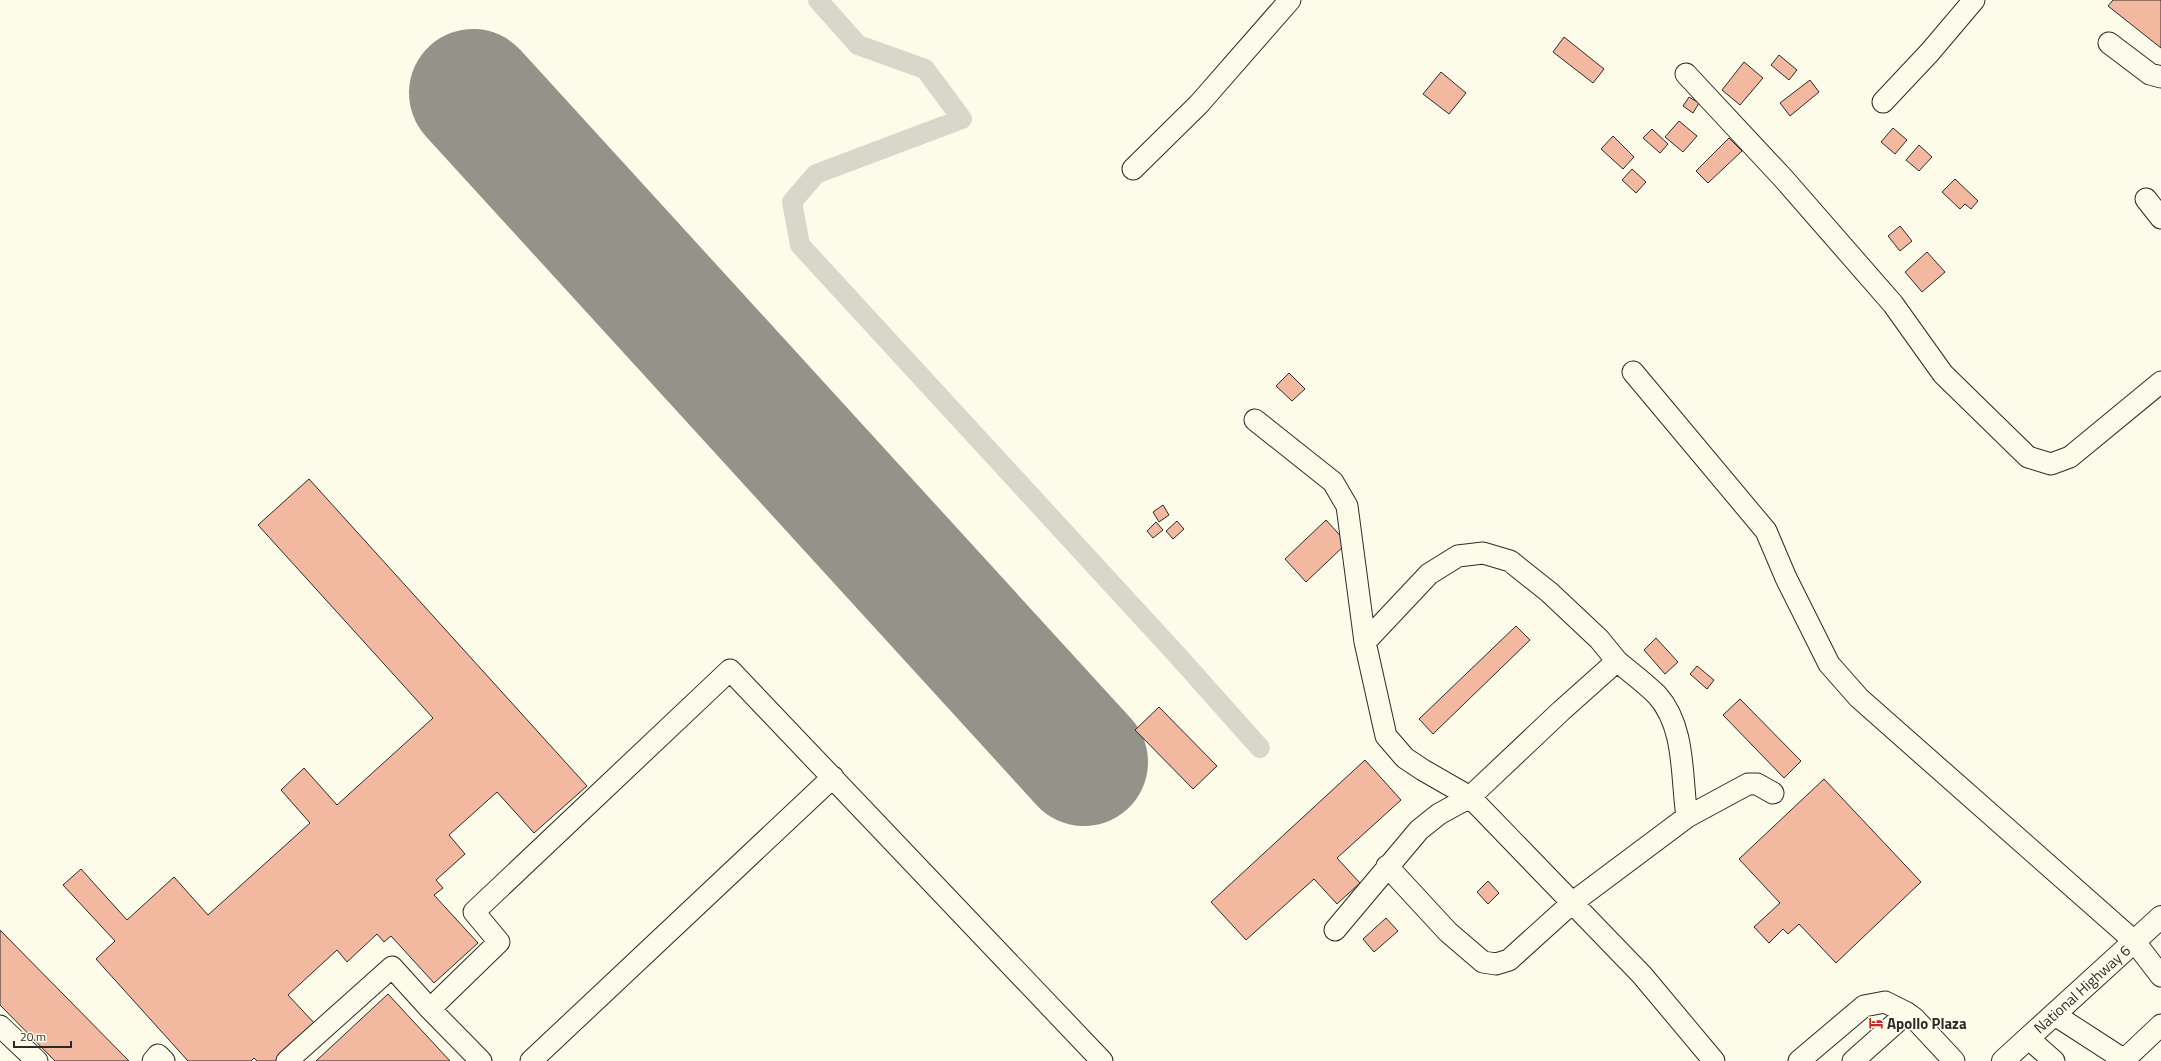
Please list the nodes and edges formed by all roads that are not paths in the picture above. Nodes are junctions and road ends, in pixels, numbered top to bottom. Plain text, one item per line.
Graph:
1 (1290, 0) edge
2 (1974, 0) edge
3 (2110, 43) dead end
4 (1686, 74) dead end
5 (2161, 77) edge
6 (1883, 102) dead end
7 (1133, 169) dead end
8 (2146, 199) dead end
9 (2161, 218) edge
10 (1633, 372) dead end
11 (2161, 382) edge
12 (1255, 420) dead end
13 (1365, 642) junction
14 (1617, 661) junction
15 (833, 777) junction
16 (1773, 793) dead end
17 (1470, 797) junction
18 (1687, 816) junction
19 (1387, 866) junction
20 (1572, 903) junction
21 (2161, 917) edge
22 (1335, 930) dead end
23 (2134, 941) junction
24 (2161, 976) edge
25 (430, 1009) junction
26 (1907, 1012) junction
27 (2055, 1015) junction
28 (2161, 1025) edge
29 (0, 1026) edge
30 (2028, 1038) junction
31 (2125, 1060) edge
32 (37, 1061) edge
33 (153, 1061) edge
34 (164, 1061) edge
35 (287, 1061) edge
36 (481, 1061) edge
37 (531, 1061) edge
38 (1102, 1061) edge
39 (1714, 1061) edge
40 (1799, 1061) edge
41 (1853, 1061) edge
42 (1954, 1061) edge
43 (2003, 1061) edge
44 (2054, 1061) edge

1 - 7 street
2 - 6 street
3 - 5 street
4 - 11 street
8 - 9 street
10 - 23 street
12 - 13 street
13 - 14 street
13 - 17 street
14 - 17 street
14 - 18 street
15 - 25 street
15 - 37 street
15 - 38 street
16 - 18 street
17 - 19 street
17 - 20 street
18 - 20 street
19 - 20 street
19 - 22 street
20 - 39 street
21 - 23 highway, National Highway 6
23 - 24 street
23 - 27 highway, National Highway 6
25 - 35 street
25 - 36 street
26 - 40 street
26 - 41 street
26 - 42 street
27 - 30 highway, National Highway 6
27 - 31 street
28 - 31 street
29 - 32 street
30 - 43 highway, National Highway 6
30 - 44 street
33 - 34 street

